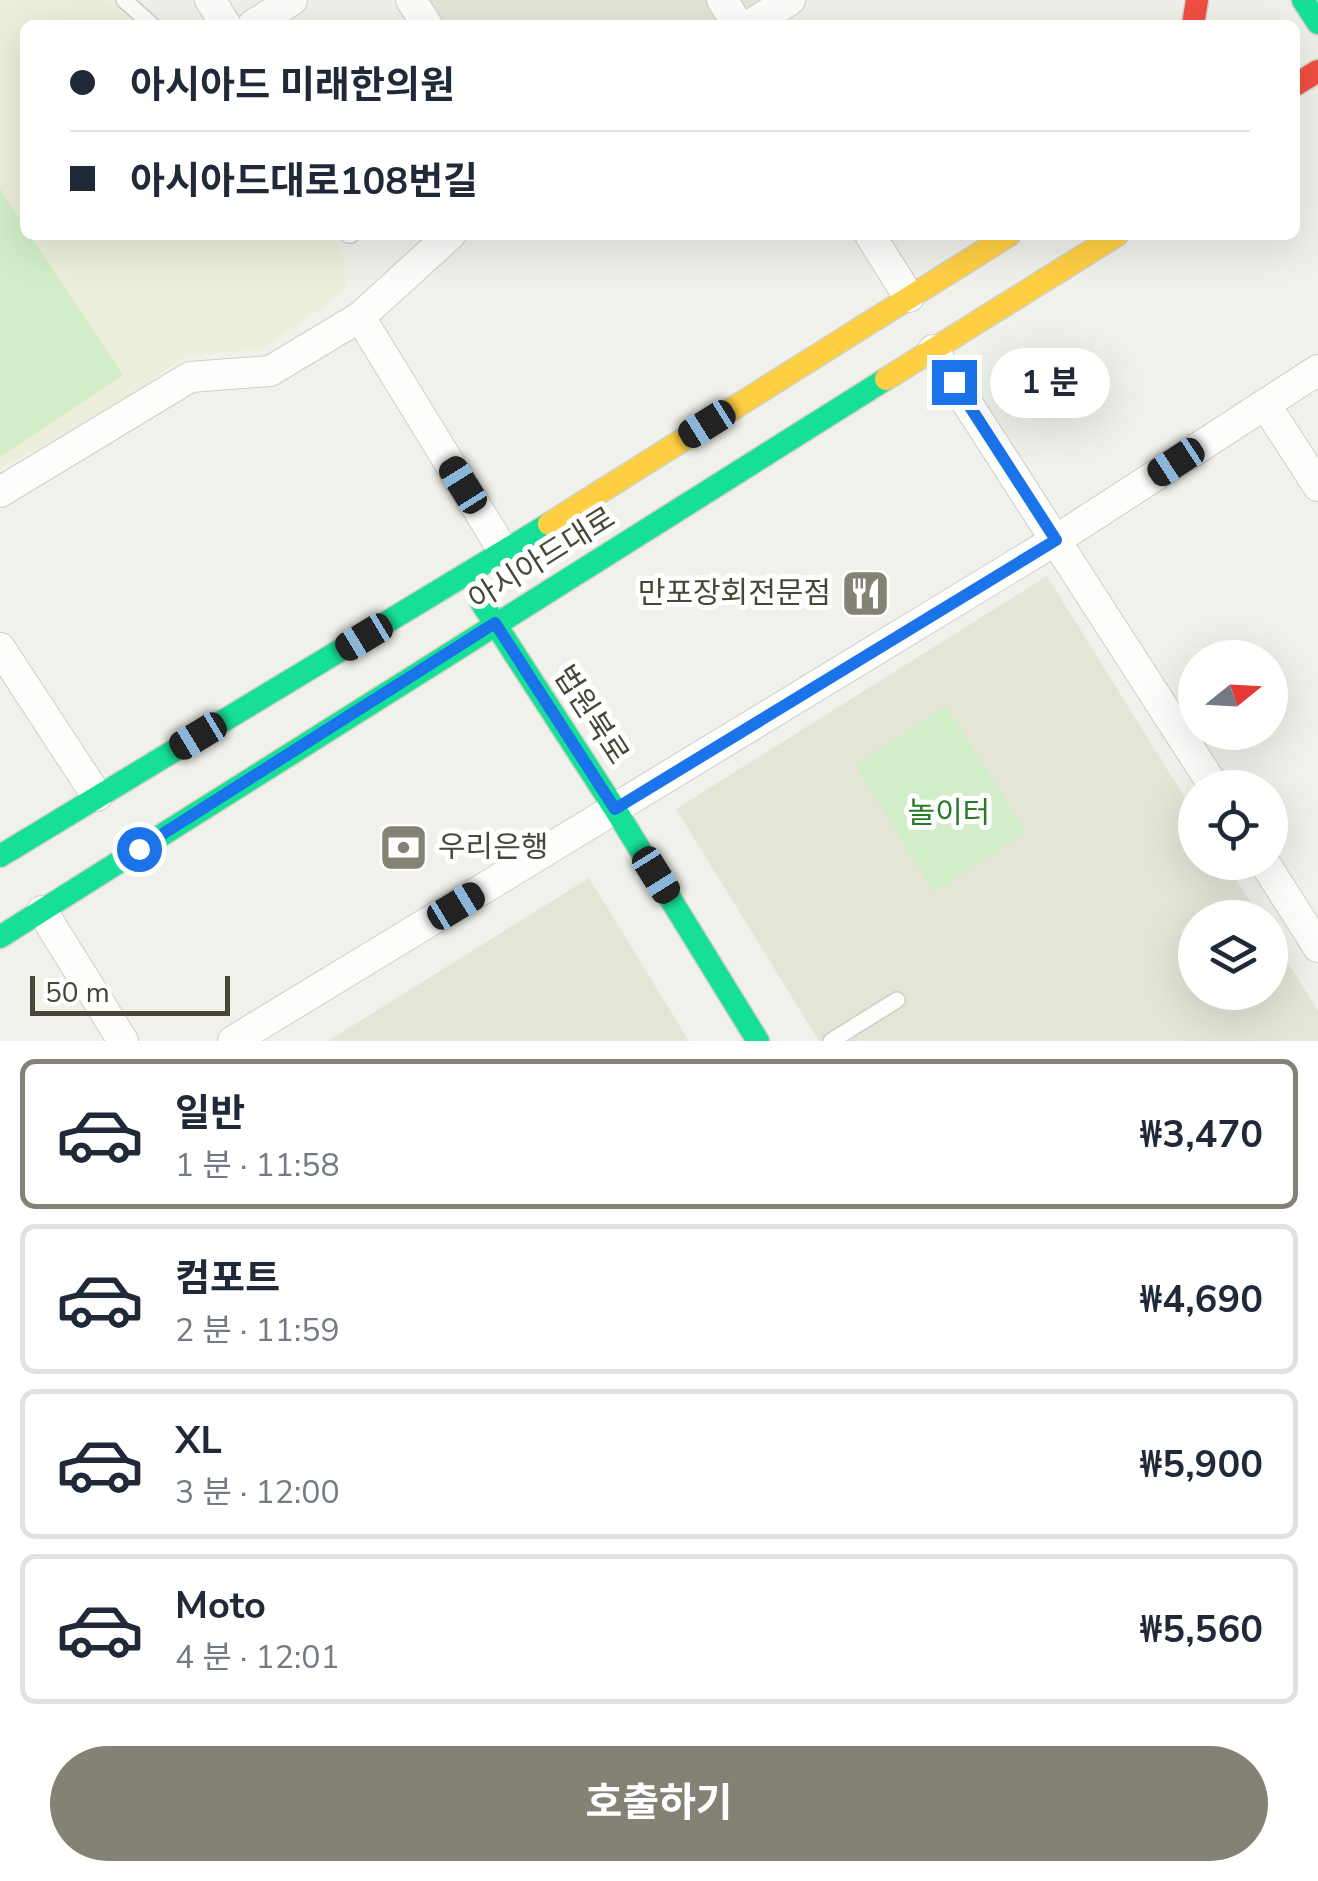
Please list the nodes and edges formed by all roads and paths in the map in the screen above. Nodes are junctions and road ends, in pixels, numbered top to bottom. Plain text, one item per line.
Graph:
1 (124, 0) edge
2 (292, 0) edge
3 (790, 0) edge
4 (1303, 0) edge
5 (146, 20) edge
6 (261, 20) edge
7 (758, 20) edge
8 (1318, 23) edge
9 (445, 240) edge
10 (873, 240) edge
11 (1001, 240) edge
12 (1110, 240) edge
13 (909, 297) junction
14 (360, 317) junction
15 (934, 350) junction
16 (1318, 370) edge
17 (1265, 404) junction
18 (1318, 486) edge
19 (0, 492) edge
20 (1056, 540) junction
21 (504, 552) junction
22 (464, 577) junction
23 (495, 623) junction
24 (0, 648) edge
25 (1203, 770) edge
26 (98, 796) junction
27 (615, 809) junction
28 (0, 856) edge
29 (1279, 880) edge
30 (42, 911) junction
31 (1310, 916) edge
32 (0, 937) edge
33 (1318, 948) edge
34 (897, 1000) dead end
35 (123, 1041) edge
36 (232, 1041) edge
37 (758, 1041) edge
38 (832, 1041) edge

1 - 5 lane
2 - 6 street
3 - 7 street
4 - 8 main road
9 - 14 street
10 - 13 street
11 - 13 main road, 아시아드대로
12 - 15 main road, 아시아드대로
13 - 21 main road, 아시아드대로
14 - 19 street
14 - 21 street
15 - 20 street
15 - 23 main road, 아시아드대로
16 - 17 street
17 - 18 street
17 - 20 street
20 - 25 street
20 - 27 street
21 - 22 main road, 아시아드대로
22 - 23 main road, 법원북로
22 - 26 main road, 아시아드대로
23 - 27 main road, 법원북로
23 - 30 main road, 아시아드대로
24 - 26 street
26 - 28 main road, 아시아드대로
27 - 36 street
27 - 37 main road, 법원북로
29 - 31 street
30 - 32 main road, 아시아드대로
30 - 35 street
31 - 33 street
34 - 38 lane

